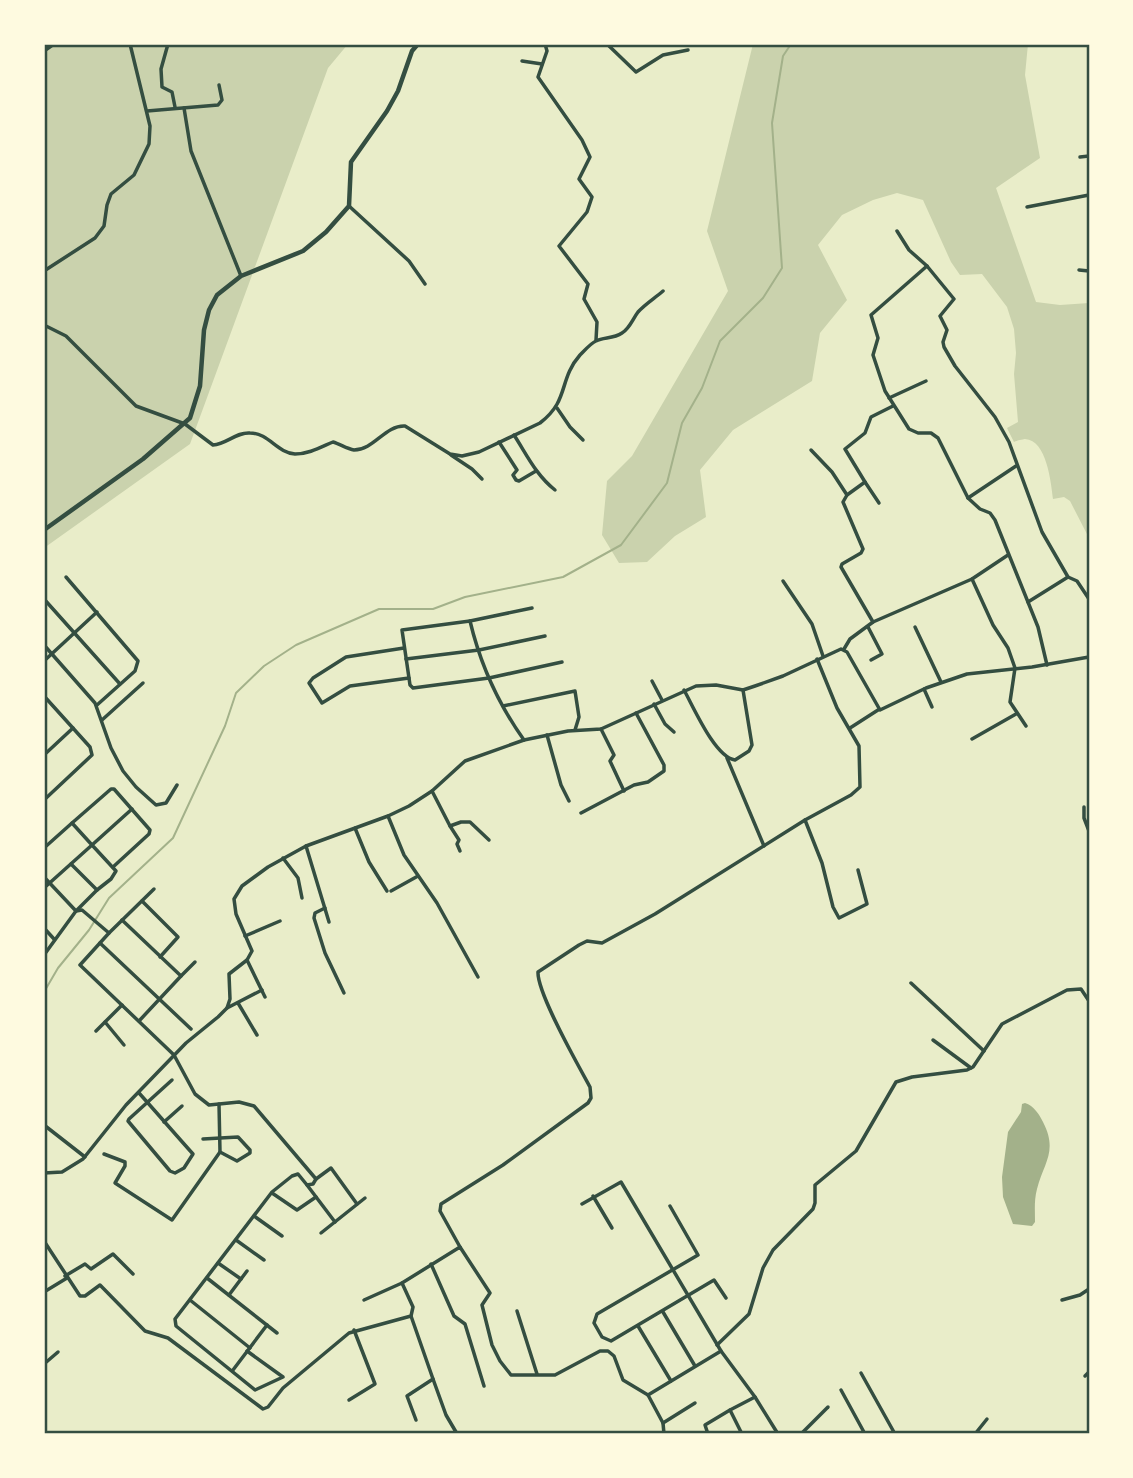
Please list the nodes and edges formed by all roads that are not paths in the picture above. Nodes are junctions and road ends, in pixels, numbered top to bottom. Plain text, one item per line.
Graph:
1 (54, 44) edge
2 (130, 44) edge
3 (168, 44) edge
4 (418, 44) edge
5 (545, 44) edge
6 (607, 44) edge
7 (688, 50) dead end
8 (44, 51) edge
9 (522, 61) dead end
10 (542, 64) junction
11 (219, 85) dead end
12 (175, 108) junction
13 (184, 108) junction
14 (147, 111) junction
15 (1089, 156) edge
16 (1080, 157) dead end
17 (1089, 195) edge
18 (349, 206) junction
19 (1027, 207) dead end
20 (897, 231) dead end
21 (927, 266) junction
22 (1079, 270) dead end
23 (44, 271) edge
24 (1089, 271) edge
25 (241, 276) junction
26 (425, 284) dead end
27 (663, 291) dead end
28 (44, 326) edge
29 (596, 340) junction
30 (926, 381) dead end
31 (889, 398) junction
32 (893, 405) junction
33 (557, 408) junction
34 (185, 424) junction
35 (514, 435) junction
36 (583, 440) dead end
37 (499, 442) junction
38 (811, 450) dead end
39 (450, 454) junction
40 (1016, 466) junction
41 (536, 471) junction
42 (482, 479) dead end
43 (865, 482) junction
44 (555, 490) dead end
45 (847, 495) junction
46 (968, 498) junction
47 (879, 503) dead end
48 (44, 530) edge
49 (1008, 555) junction
50 (66, 577) dead end
51 (1068, 577) junction
52 (972, 579) junction
53 (783, 581) dead end
54 (44, 599) edge
55 (1089, 599) edge
56 (1027, 602) junction
57 (532, 608) dead end
58 (97, 612) junction
59 (470, 621) junction
60 (873, 622) junction
61 (869, 627) junction
62 (915, 627) dead end
63 (75, 632) junction
64 (545, 636) dead end
65 (44, 645) edge
66 (404, 648) junction
67 (844, 649) junction
68 (480, 650) junction
69 (52, 654) junction
70 (822, 656) junction
71 (1089, 657) edge
72 (406, 659) junction
73 (817, 659) junction
74 (871, 660) dead end
75 (44, 661) edge
76 (562, 662) dead end
77 (1047, 665) junction
78 (1015, 668) junction
79 (409, 678) junction
80 (489, 678) junction
81 (652, 681) dead end
82 (941, 682) junction
83 (143, 683) dead end
84 (120, 684) junction
85 (924, 689) junction
86 (684, 690) junction
87 (743, 690) junction
88 (44, 696) edge
89 (662, 700) junction
90 (654, 704) junction
91 (96, 705) junction
92 (503, 706) junction
93 (932, 707) dead end
94 (878, 710) junction
95 (636, 713) junction
96 (1016, 714) junction
97 (102, 720) junction
98 (1026, 726) dead end
99 (850, 728) junction
100 (73, 729) junction
101 (601, 729) junction
102 (575, 730) junction
103 (674, 732) dead end
104 (547, 734) junction
105 (972, 738) dead end
106 (524, 740) junction
107 (44, 755) edge
108 (726, 756) junction
109 (177, 785) dead end
110 (432, 791) junction
111 (624, 791) junction
112 (44, 800) edge
113 (569, 801) dead end
114 (1084, 807) dead end
115 (132, 809) junction
116 (582, 813) dead end
117 (388, 816) junction
118 (805, 820) junction
119 (72, 823) junction
120 (450, 826) junction
121 (355, 828) junction
122 (1089, 831) edge
123 (489, 840) dead end
124 (92, 845) junction
125 (306, 846) junction
126 (764, 846) junction
127 (44, 848) edge
128 (460, 851) dead end
129 (283, 858) junction
130 (71, 864) junction
131 (113, 867) junction
132 (858, 870) dead end
133 (418, 876) junction
134 (44, 877) edge
135 (49, 883) junction
136 (44, 888) edge
137 (154, 889) dead end
138 (97, 890) junction
139 (302, 898) dead end
140 (142, 901) junction
141 (325, 908) junction
142 (76, 911) junction
143 (122, 920) junction
144 (280, 921) dead end
145 (329, 922) dead end
146 (44, 928) edge
147 (108, 933) junction
148 (245, 936) junction
149 (54, 939) junction
150 (100, 943) junction
151 (44, 955) edge
152 (160, 957) junction
153 (247, 960) junction
154 (195, 962) dead end
155 (181, 976) junction
156 (478, 977) dead end
157 (911, 983) dead end
158 (262, 990) junction
159 (344, 993) dead end
160 (265, 997) dead end
161 (159, 998) junction
162 (1089, 1001) edge
163 (238, 1003) junction
164 (122, 1005) junction
165 (227, 1008) junction
166 (139, 1021) junction
167 (105, 1022) junction
168 (191, 1029) dead end
169 (96, 1031) dead end
170 (257, 1035) dead end
171 (933, 1040) dead end
172 (124, 1045) dead end
173 (984, 1051) junction
174 (174, 1055) junction
175 (971, 1068) junction
176 (172, 1080) dead end
177 (139, 1092) junction
178 (148, 1102) junction
179 (219, 1104) junction
180 (182, 1106) dead end
181 (164, 1122) junction
182 (44, 1125) edge
183 (220, 1137) junction
184 (203, 1139) dead end
185 (220, 1152) junction
186 (104, 1154) dead end
187 (85, 1157) junction
188 (44, 1173) edge
189 (316, 1179) junction
190 (115, 1182) junction
191 (307, 1185) junction
192 (111, 1188) dead end
193 (272, 1192) junction
194 (593, 1196) junction
195 (316, 1197) junction
196 (365, 1198) dead end
197 (357, 1204) junction
198 (582, 1204) dead end
199 (670, 1206) dead end
200 (254, 1216) junction
201 (335, 1222) junction
202 (612, 1228) dead end
203 (321, 1233) dead end
204 (282, 1236) dead end
205 (236, 1240) junction
206 (44, 1241) edge
207 (460, 1247) junction
208 (264, 1260) dead end
209 (218, 1263) junction
210 (431, 1264) junction
211 (673, 1270) junction
212 (247, 1271) dead end
213 (132, 1274) dead end
214 (66, 1277) junction
215 (207, 1278) junction
216 (241, 1279) junction
217 (402, 1283) junction
218 (1089, 1289) edge
219 (44, 1292) edge
220 (229, 1295) junction
221 (688, 1296) junction
222 (726, 1298) dead end
223 (190, 1300) junction
224 (364, 1300) dead end
225 (1062, 1300) dead end
226 (517, 1311) dead end
227 (663, 1312) junction
228 (411, 1316) junction
229 (267, 1325) junction
230 (638, 1326) junction
231 (354, 1330) junction
232 (278, 1334) dead end
233 (717, 1345) junction
234 (248, 1350) junction
235 (721, 1351) junction
236 (58, 1352) dead end
237 (44, 1364) edge
238 (695, 1366) junction
239 (233, 1370) junction
240 (861, 1373) dead end
241 (537, 1374) junction
242 (433, 1379) junction
243 (671, 1381) junction
244 (484, 1386) dead end
245 (841, 1390) dead end
246 (648, 1395) junction
247 (755, 1397) junction
248 (349, 1400) dead end
249 (695, 1403) dead end
250 (828, 1407) dead end
251 (730, 1410) junction
252 (987, 1419) dead end
253 (416, 1420) dead end
254 (663, 1423) junction
255 (456, 1432) dead end
256 (664, 1434) edge
257 (708, 1434) edge
258 (742, 1434) edge
259 (778, 1434) edge
260 (801, 1434) edge
261 (865, 1434) edge
262 (895, 1434) edge
263 (975, 1434) edge

1 - 8 street
2 - 14 street
3 - 12 street
4 - 18 street
5 - 10 street
6 - 7 street
9 - 10 street
10 - 29 street
11 - 13 street
12 - 13 street
12 - 14 street
13 - 25 street
14 - 23 street
15 - 16 street
17 - 19 street
18 - 25 street
18 - 26 street
20 - 21 street
21 - 31 street
21 - 40 street
22 - 24 street
25 - 34 street
27 - 29 street
28 - 34 street
29 - 33 street
30 - 31 street
31 - 32 street
32 - 43 street
32 - 46 street
33 - 35 street
33 - 36 street
34 - 39 street
34 - 48 street
35 - 37 street
35 - 41 street
37 - 39 street
37 - 41 street
38 - 45 street
39 - 42 street
40 - 46 street
40 - 51 street
41 - 44 street
43 - 45 street
43 - 47 street
45 - 60 street
46 - 49 street
49 - 52 street
49 - 56 street
50 - 58 street
51 - 55 street
51 - 56 street
52 - 60 street
52 - 78 street
53 - 70 street
54 - 63 street
56 - 77 street
57 - 59 street
58 - 63 street
58 - 84 street
59 - 66 street
59 - 68 street
60 - 61 street
61 - 67 street
61 - 74 street
62 - 82 street
63 - 69 street
63 - 84 street
64 - 68 street
65 - 69 street
66 - 72 street
66 - 79 street
67 - 70 street
67 - 94 street
68 - 72 street
68 - 80 street
69 - 75 street
69 - 91 street
70 - 73 street
71 - 77 street
72 - 79 street
73 - 87 street
73 - 99 street
76 - 80 street
77 - 78 street
78 - 82 street
78 - 96 street
79 - 80 street
80 - 92 street
81 - 89 street
82 - 85 street
83 - 97 street
84 - 91 street
85 - 93 street
85 - 94 street
86 - 87 street
86 - 89 street
86 - 108 street
87 - 108 street
88 - 100 street
89 - 90 street
90 - 95 street
90 - 103 street
91 - 97 street
92 - 102 street
92 - 106 street
94 - 99 street
95 - 101 street
95 - 111 street
96 - 98 street
96 - 105 street
97 - 109 street
99 - 118 street
100 - 107 street
100 - 112 street
101 - 102 street
101 - 111 street
102 - 104 street
104 - 106 street
104 - 113 street
106 - 110 street
108 - 126 street
110 - 117 street
110 - 120 street
111 - 116 street
114 - 122 street
115 - 119 street
115 - 124 street
115 - 131 street
117 - 121 street
117 - 133 street
118 - 126 street
118 - 132 street
119 - 124 street
119 - 127 street
120 - 123 street
120 - 128 street
121 - 125 street
121 - 133 street
124 - 130 street
124 - 131 street
125 - 129 street
125 - 141 street
126 - 207 street
129 - 139 street
129 - 148 street
130 - 135 street
130 - 138 street
131 - 138 street
133 - 156 street
134 - 135 street
135 - 136 street
135 - 142 street
137 - 140 street
138 - 142 street
140 - 143 street
140 - 152 street
141 - 145 street
141 - 159 street
142 - 147 street
142 - 149 street
143 - 147 street
143 - 152 street
144 - 148 street
146 - 149 street
147 - 150 street
148 - 153 street
149 - 151 street
150 - 161 street
150 - 164 street
152 - 155 street
153 - 158 street
153 - 165 street
154 - 155 street
155 - 161 street
157 - 173 street
158 - 160 street
158 - 163 street
161 - 166 street
161 - 168 street
162 - 173 street
163 - 165 street
163 - 170 street
164 - 166 street
164 - 167 street
165 - 174 street
166 - 174 street
167 - 169 street
167 - 172 street
171 - 175 street
173 - 175 street
174 - 177 street
174 - 179 street
175 - 233 street
176 - 178 street
177 - 178 street
177 - 187 street
178 - 181 street
178 - 181 street
179 - 183 street
179 - 189 street
180 - 181 street
182 - 187 street
183 - 184 street
183 - 185 street
183 - 185 street
185 - 190 street
186 - 190 street
187 - 188 street
189 - 191 street
189 - 197 street
190 - 192 street
191 - 193 street
191 - 195 street
193 - 195 street
193 - 200 street
194 - 198 street
194 - 202 street
194 - 211 street
195 - 201 street
196 - 197 street
197 - 201 street
199 - 211 street
200 - 204 street
200 - 205 street
201 - 203 street
205 - 208 street
205 - 209 street
206 - 214 street
207 - 210 street
207 - 241 street
209 - 215 street
209 - 216 street
210 - 217 street
210 - 244 street
211 - 221 street
211 - 230 street
212 - 216 street
213 - 214 street
214 - 219 street
214 - 231 street
215 - 220 street
215 - 223 street
216 - 220 street
217 - 224 street
217 - 228 street
218 - 225 street
220 - 229 street
221 - 222 street
221 - 227 street
221 - 233 street
223 - 234 street
223 - 239 street
226 - 241 street
227 - 230 street
227 - 238 street
228 - 231 street
228 - 242 street
229 - 232 street
229 - 234 street
230 - 243 street
231 - 248 street
233 - 235 street
234 - 239 street
234 - 239 street
235 - 238 street
235 - 247 street
236 - 237 street
238 - 243 street
240 - 262 street
241 - 246 street
242 - 253 street
242 - 255 street
243 - 246 street
245 - 261 street
246 - 254 street
247 - 251 street
247 - 259 street
249 - 254 street
250 - 260 street
251 - 257 street
251 - 258 street
252 - 263 street
254 - 256 street

